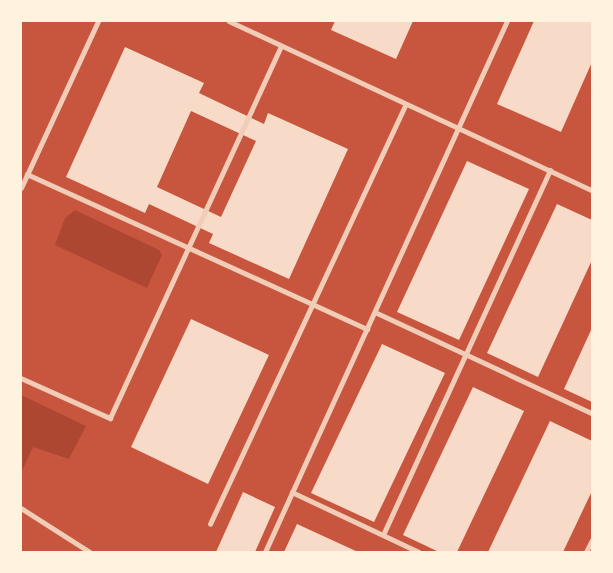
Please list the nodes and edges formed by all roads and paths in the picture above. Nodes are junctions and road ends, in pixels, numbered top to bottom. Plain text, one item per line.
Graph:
1 (98, 21) edge
2 (229, 21) edge
3 (507, 21) edge
4 (281, 45) junction
5 (406, 104) junction
6 (459, 128) junction
7 (550, 170) junction
8 (27, 174) junction
9 (21, 188) edge
10 (592, 190) edge
11 (189, 248) junction
12 (313, 304) junction
13 (375, 312) junction
14 (367, 329) junction
15 (466, 354) junction
16 (21, 378) edge
17 (592, 413) edge
18 (292, 492) junction
19 (21, 508) edge
20 (210, 524) dead end
21 (383, 535) junction
22 (592, 540) edge
23 (90, 552) edge
24 (265, 552) edge
25 (419, 552) edge
26 (586, 552) edge

1 - 8 lane
2 - 4 lane
3 - 6 lane
4 - 5 lane
4 - 11 lane
5 - 6 lane
5 - 12 lane
6 - 7 lane
6 - 13 lane
7 - 10 lane
7 - 15 lane
8 - 9 lane
8 - 11 lane
11 - 12 lane
11 - 16 lane
12 - 14 lane
12 - 20 lane
13 - 14 lane
13 - 15 lane
14 - 18 lane
15 - 17 lane
15 - 21 lane
18 - 21 lane
18 - 24 lane
19 - 23 lane
21 - 25 lane
22 - 26 lane

